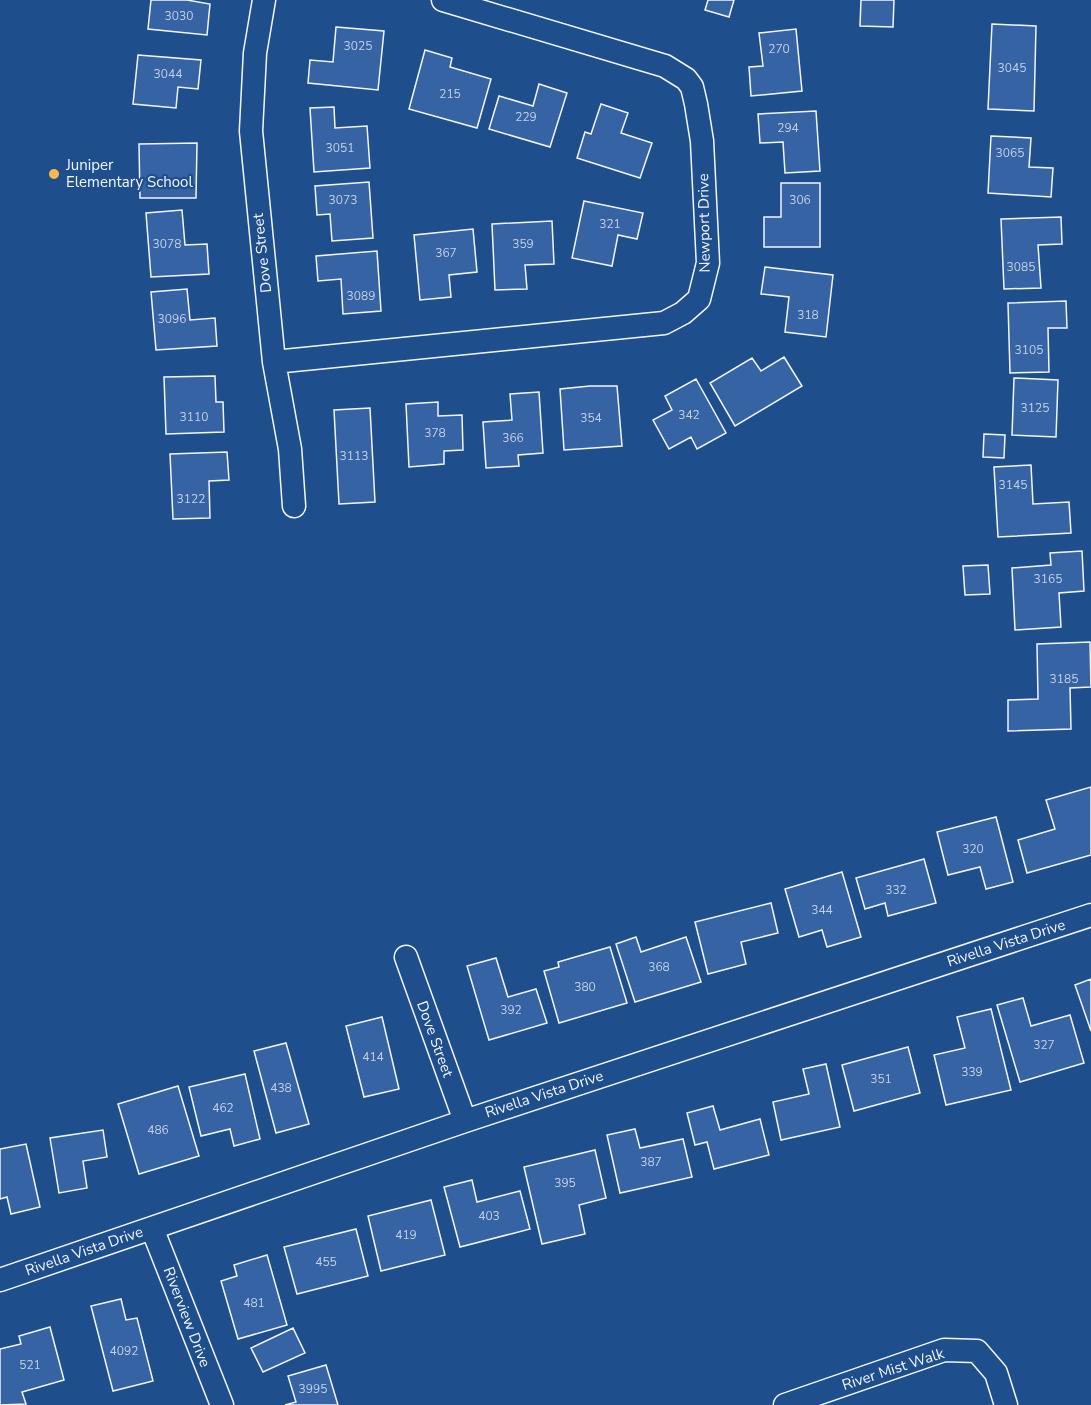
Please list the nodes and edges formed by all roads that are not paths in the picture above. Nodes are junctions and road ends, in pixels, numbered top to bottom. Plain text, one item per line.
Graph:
1 (264, 0) edge
2 (443, 0) edge
3 (274, 362) junction
4 (294, 506) dead end
5 (1091, 915) edge
6 (406, 957) dead end
7 (465, 1121) junction
8 (152, 1228) junction
9 (0, 1280) edge
10 (222, 1405) edge
11 (786, 1405) edge
12 (1006, 1405) edge

1 - 3 street, Dove Street
2 - 3 street, Newport Drive
3 - 4 street, Dove Street
5 - 7 street, Rivella Vista Drive
6 - 7 street, Dove Street
7 - 8 street, Rivella Vista Drive
8 - 9 street, Rivella Vista Drive
8 - 10 street, Riverview Drive
11 - 12 street, River Mist Walk

